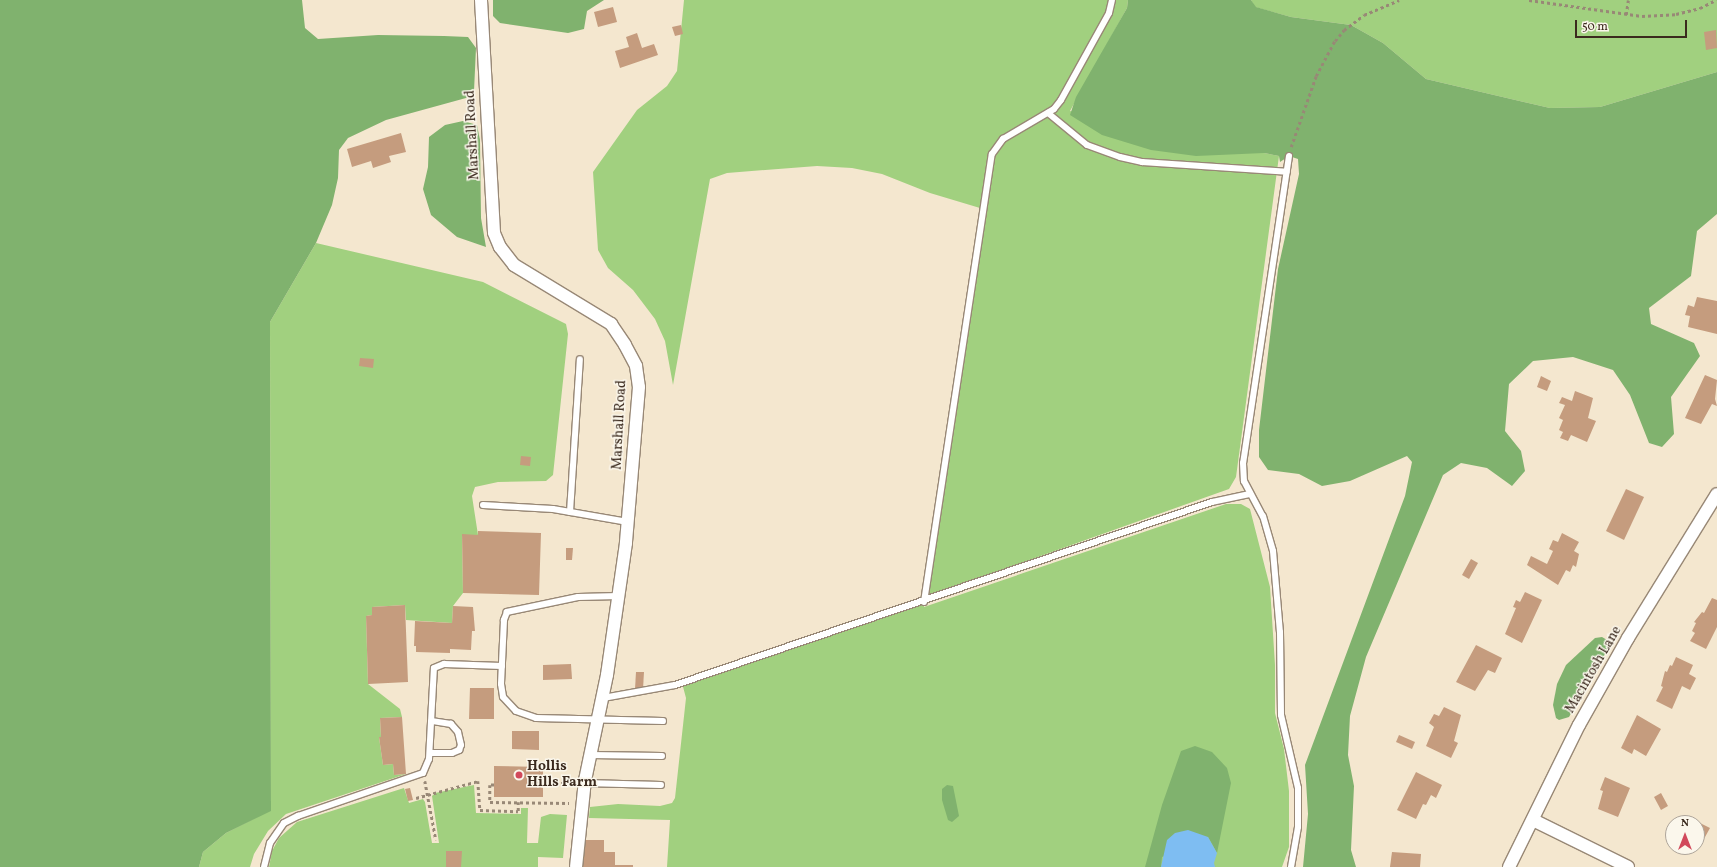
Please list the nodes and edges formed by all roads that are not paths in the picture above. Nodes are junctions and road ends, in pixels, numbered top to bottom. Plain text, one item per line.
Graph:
1 (482, 0) edge
2 (1112, 0) edge
3 (1048, 113) junction
4 (1289, 156) road end
5 (1287, 172) junction
6 (580, 359) dead end
7 (1250, 494) junction
8 (1717, 494) edge
9 (483, 505) dead end
10 (570, 512) junction
11 (628, 522) junction
12 (619, 596) junction
13 (924, 602) junction
14 (502, 666) junction
15 (603, 698) junction
16 (598, 719) junction
17 (431, 721) junction
18 (663, 721) dead end
19 (430, 753) junction
20 (590, 755) junction
21 (662, 756) dead end
22 (584, 783) junction
23 (661, 785) dead end
24 (1533, 820) junction
25 (264, 867) edge
26 (576, 867) edge
27 (1291, 867) edge
28 (1509, 867) edge
29 (1628, 867) edge

1 - 11 street, Marshall Road
2 - 3 lane
3 - 5 lane
3 - 13 lane
4 - 5 lane
5 - 7 lane
6 - 10 lane
7 - 13 lane
7 - 27 lane
8 - 24 street, Macintosh Lane
9 - 10 lane
10 - 11 lane
11 - 12 street, Marshall Road
12 - 14 lane
12 - 15 street, Marshall Road
13 - 15 lane
14 - 16 lane
14 - 17 lane
15 - 16 street, Marshall Road
16 - 18 lane
16 - 20 street, Marshall Road
17 - 19 lane
17 - 19 lane
19 - 25 lane
20 - 21 lane
20 - 22 street, Marshall Road
22 - 23 lane
22 - 26 street, Marshall Road
24 - 28 street, Macintosh Lane
24 - 29 street

